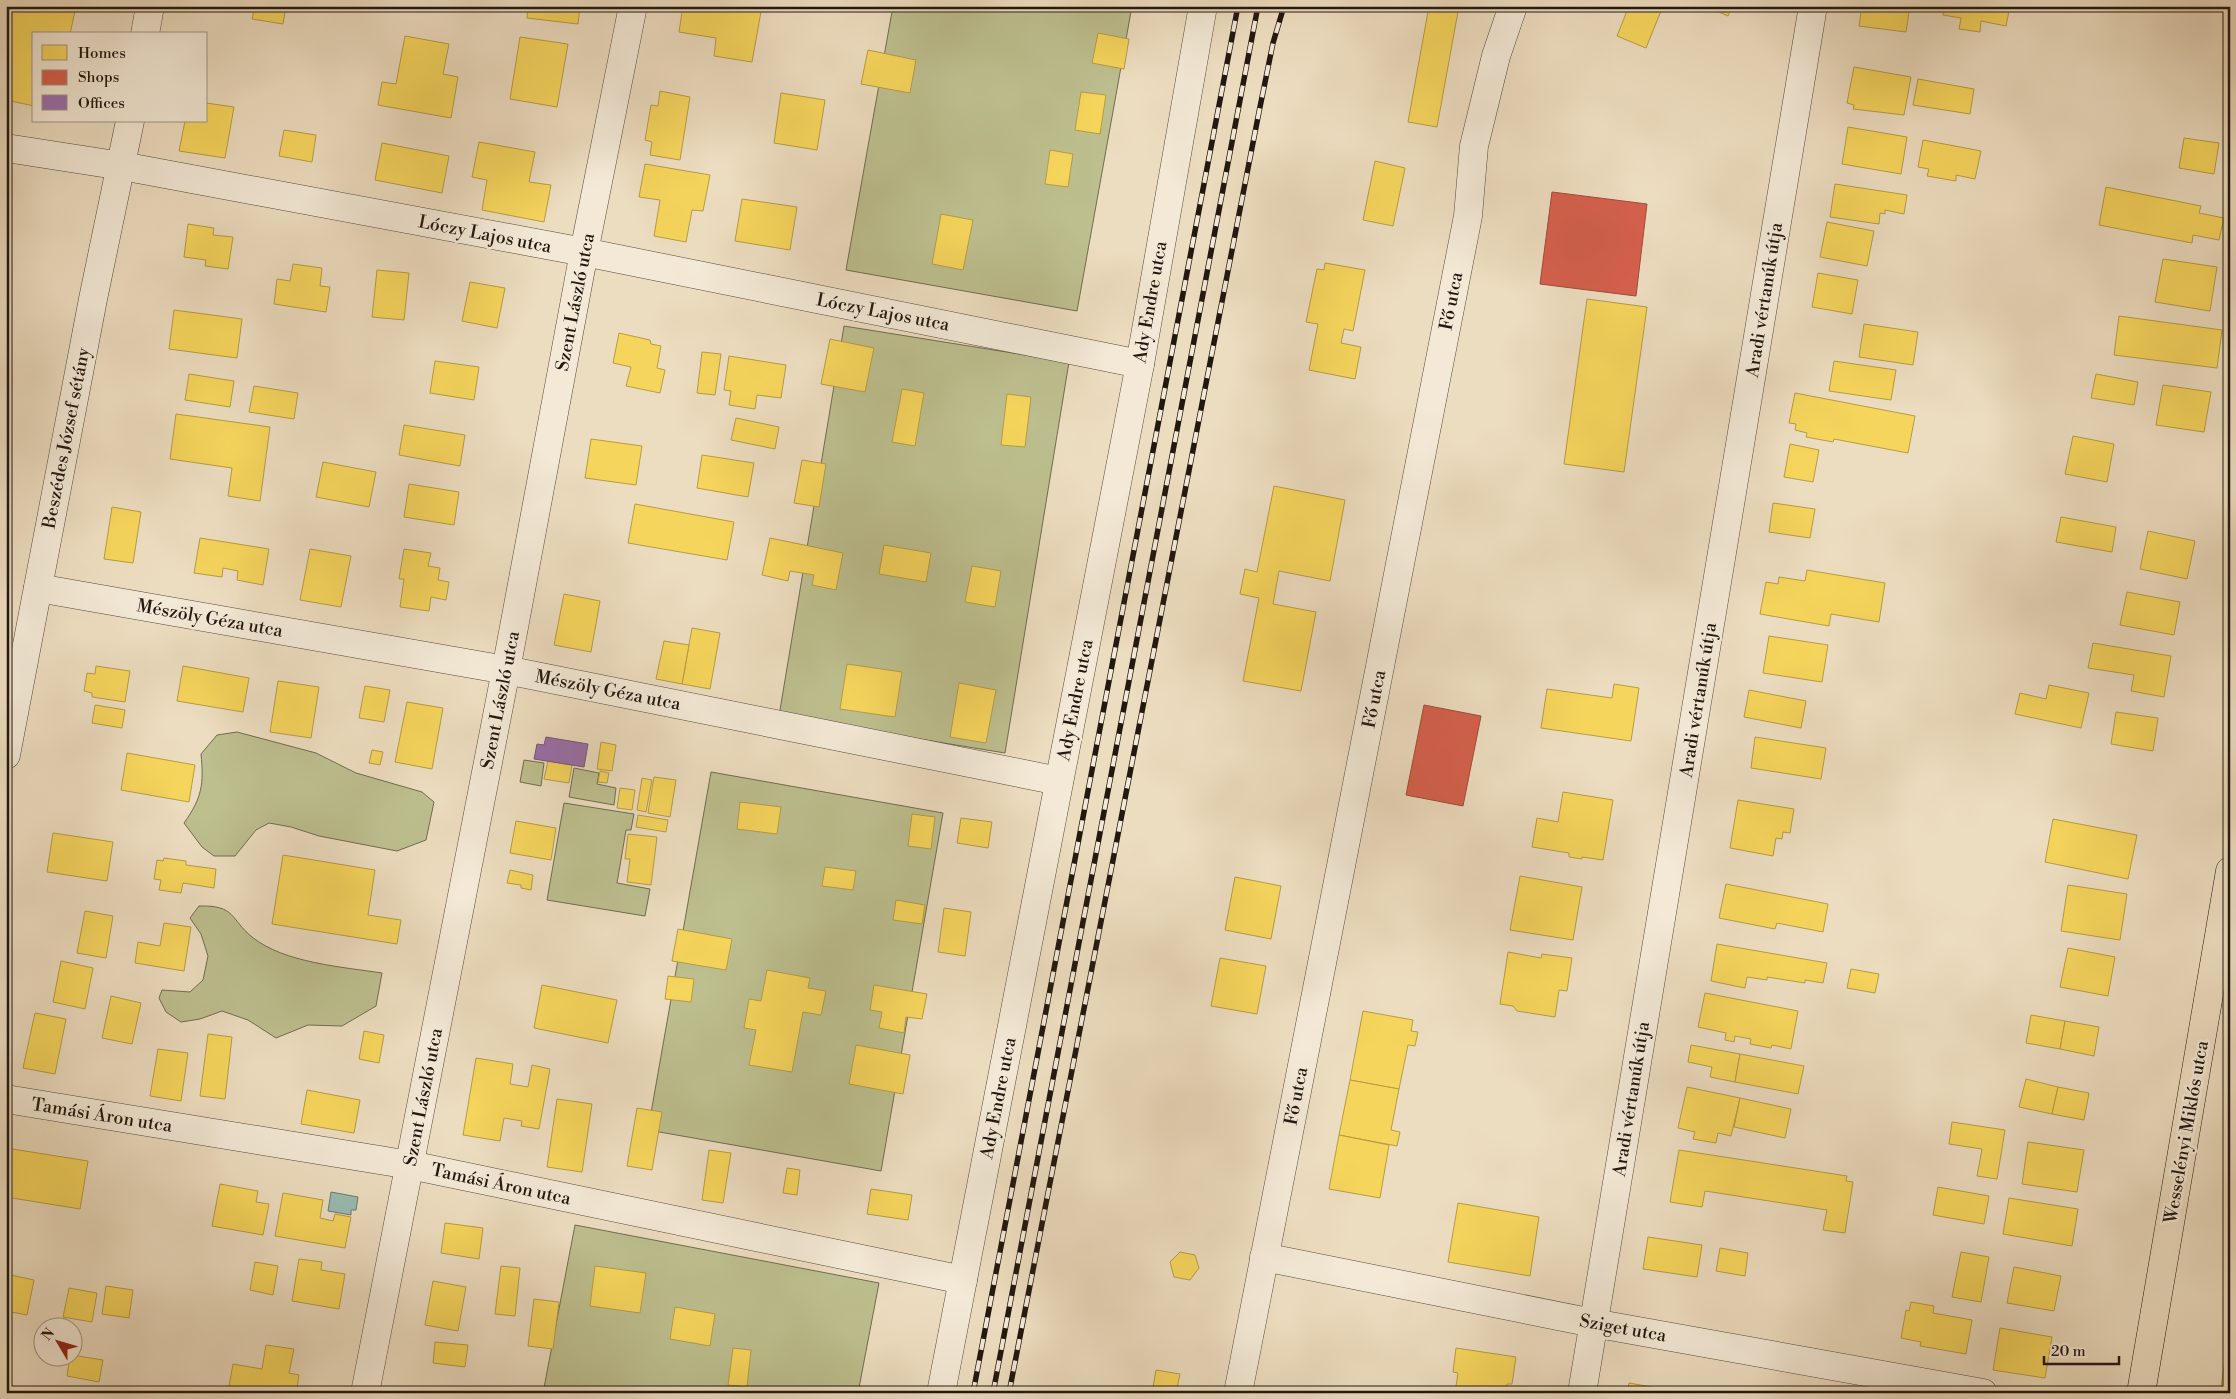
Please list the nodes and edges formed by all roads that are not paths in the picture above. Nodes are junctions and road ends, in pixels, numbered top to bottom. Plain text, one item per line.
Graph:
1 (150, 6) edge
2 (633, 6) edge
3 (1203, 6) edge
4 (1513, 6) edge
5 (1813, 6) edge
6 (145, 32) edge
7 (130, 122) edge
8 (6, 148) edge
9 (122, 166) junction
10 (584, 252) junction
11 (1140, 364) junction
12 (38, 588) junction
13 (506, 670) junction
14 (6, 755) edge
15 (1059, 781) junction
16 (2230, 872) edge
17 (6, 1099) edge
18 (410, 1165) junction
19 (1264, 1257) junction
20 (963, 1280) junction
21 (1594, 1323) junction
22 (365, 1393) edge
23 (941, 1393) edge
24 (1238, 1393) edge
25 (1582, 1393) edge
26 (1983, 1393) edge
27 (2141, 1393) edge

1 - 6 street
2 - 10 street, Szent László utca
3 - 11 street, Ady Endre utca
4 - 19 street, Fő utca
5 - 21 street, Aradi vértanúk útja
7 - 9 street, Beszédes József sétány
8 - 9 street, Lóczy Lajos utca
9 - 10 street, Lóczy Lajos utca
9 - 12 street, Beszédes József sétány
10 - 11 street, Lóczy Lajos utca
10 - 13 street, Szent László utca
11 - 15 street, Ady Endre utca
12 - 13 street, Mészöly Géza utca
12 - 14 street, Beszédes József sétány
13 - 15 street, Mészöly Géza utca
13 - 18 street, Szent László utca
15 - 20 street, Ady Endre utca
16 - 27 main road, Wesselényi Miklós utca
17 - 18 street, Tamási Áron utca
18 - 20 street, Tamási Áron utca
18 - 22 street, Szent László utca
19 - 21 street, Sziget utca
19 - 24 street, Fő utca
20 - 23 street, Ady Endre utca
21 - 25 street, Aradi vértanúk útja
21 - 26 street, Sziget utca

